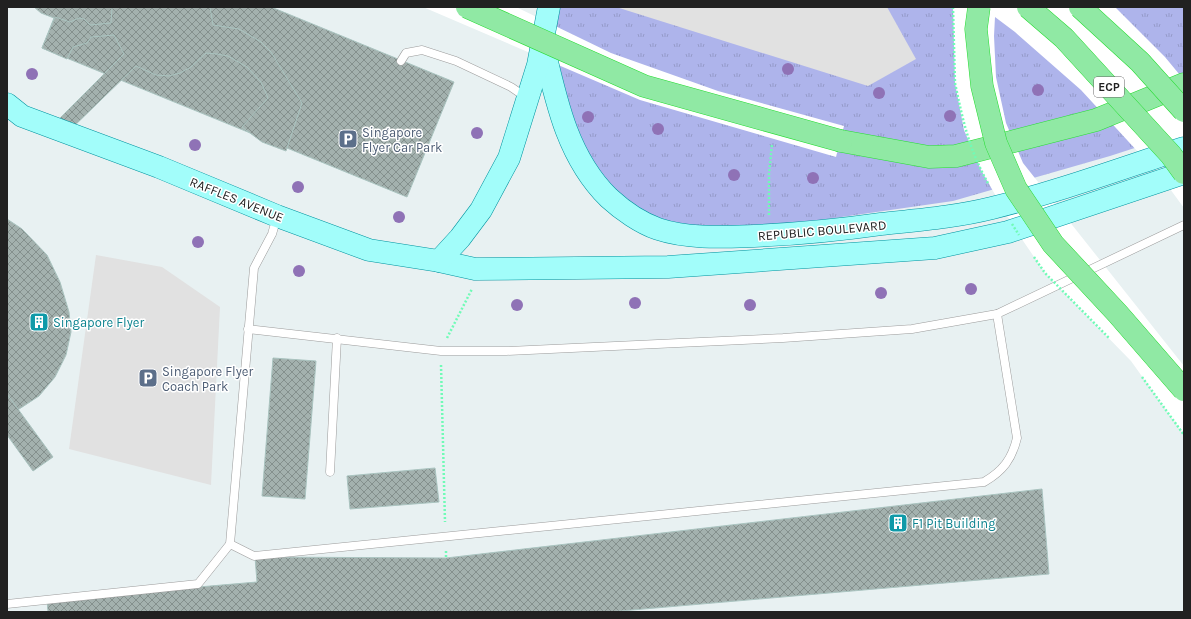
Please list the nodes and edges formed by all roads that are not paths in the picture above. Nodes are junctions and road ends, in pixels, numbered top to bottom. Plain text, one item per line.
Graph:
1 (467, 7) edge
2 (550, 7) edge
3 (979, 7) edge
4 (1028, 7) edge
5 (1080, 7) edge
6 (542, 40) junction
7 (401, 61) dead end
8 (1184, 84) edge
9 (527, 98) junction
10 (7, 104) edge
11 (1184, 111) edge
12 (1184, 148) edge
13 (1184, 173) edge
14 (277, 216) junction
15 (1184, 226) edge
16 (439, 261) junction
17 (474, 279) joint
18 (997, 314) junction
19 (248, 329) junction
20 (337, 338) junction
21 (1184, 390) edge
22 (330, 472) dead end
23 (230, 544) junction
24 (7, 604) edge

1 - 8 highway, bridge
2 - 6 main road
3 - 21 highway, bridge
4 - 13 highway, ECP, bridge
5 - 11 highway, bridge
6 - 9 main road
6 - 12 main road, REPUBLIC BOULEVARD
7 - 9 lane
9 - 16 main road
10 - 14 main road, RAFFLES AVENUE
13 - 17 main road, REPUBLIC BOULEVARD
14 - 16 main road, RAFFLES AVENUE
14 - 19 lane
15 - 18 lane
16 - 17 main road, RAFFLES AVENUE
18 - 20 lane
18 - 23 lane
19 - 20 lane
19 - 23 lane
20 - 22 lane
23 - 24 lane

